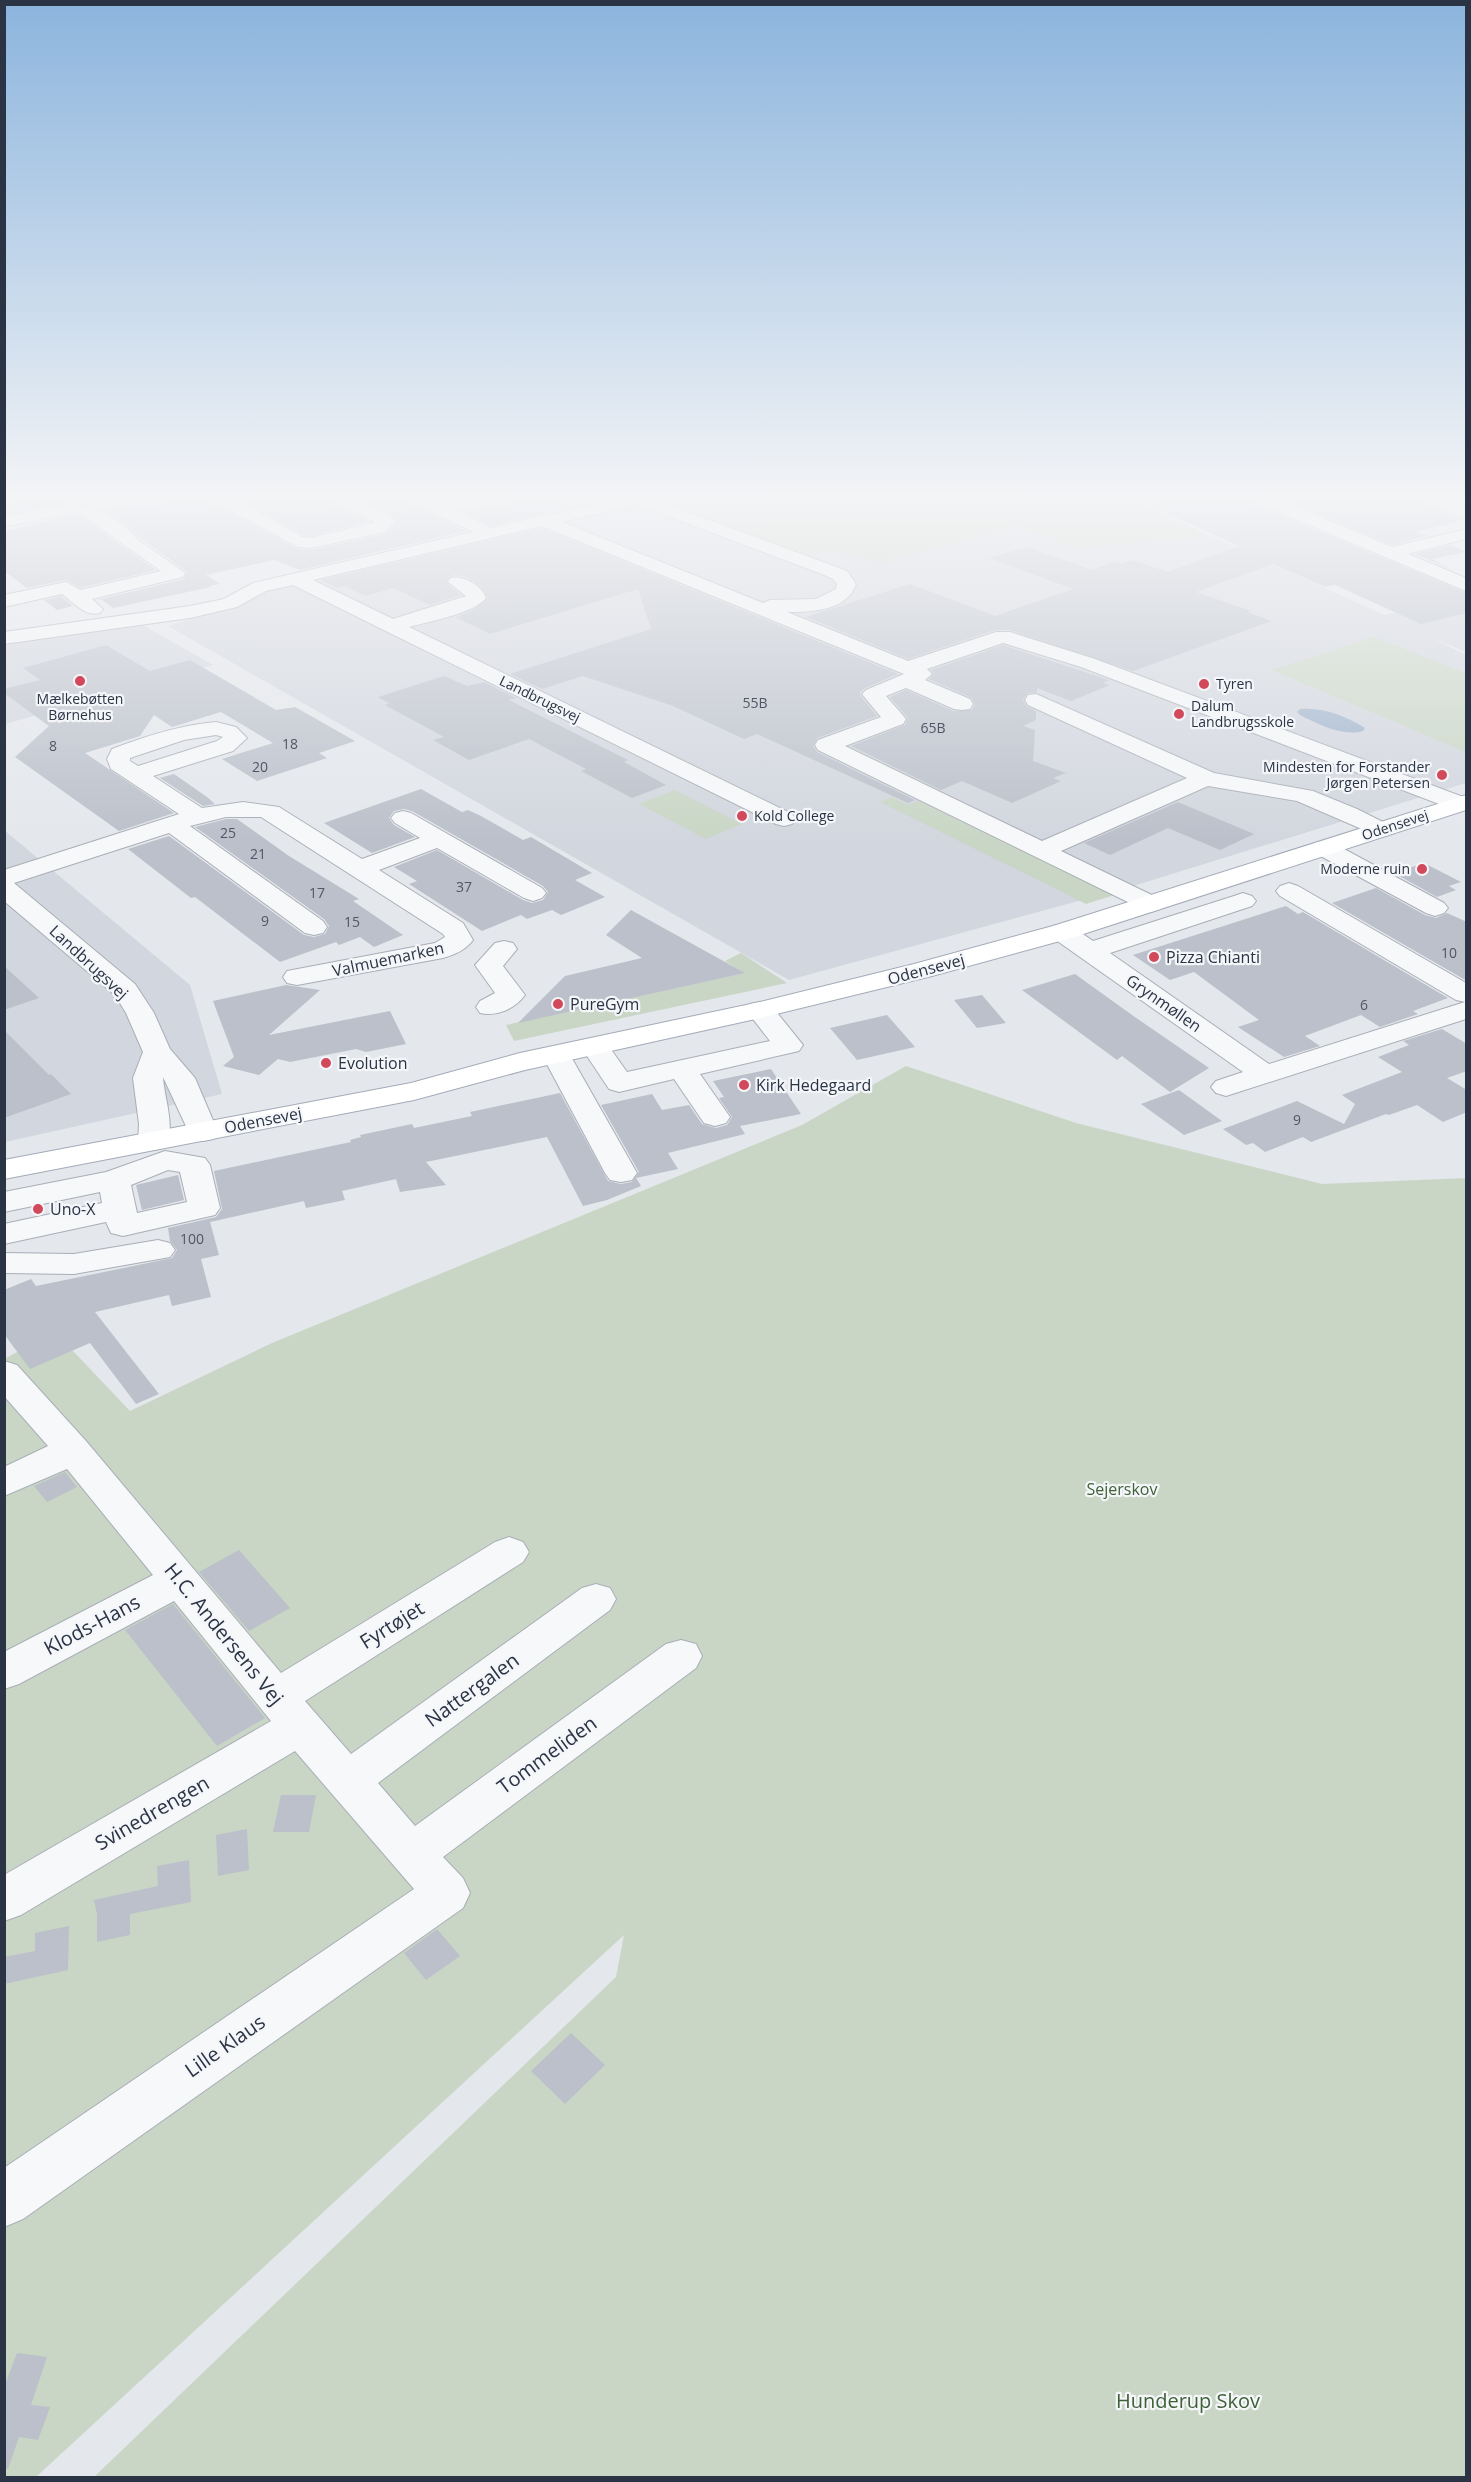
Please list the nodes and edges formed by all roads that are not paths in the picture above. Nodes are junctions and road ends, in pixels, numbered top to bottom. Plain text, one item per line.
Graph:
1 (94, 610) edge
2 (201, 610) edge
3 (359, 610) edge
4 (387, 610) edge
5 (446, 610) edge
6 (764, 610) edge
7 (369, 615) junction
8 (100, 625) junction
9 (392, 626) junction
10 (4, 638) edge
11 (907, 674) junction
12 (1036, 700) dead end
13 (962, 704) dead end
14 (135, 774) dead end
15 (1206, 778) junction
16 (1463, 803) edge
17 (198, 816) junction
18 (403, 818) dead end
19 (784, 819) dead end
20 (173, 825) junction
21 (1380, 830) junction
22 (439, 838) junction
23 (1324, 848) junction
24 (1042, 850) junction
25 (359, 869) junction
26 (4, 878) edge
27 (4, 887) edge
28 (1288, 891) dead end
29 (533, 893) dead end
30 (1242, 901) dead end
31 (1151, 904) junction
32 (1435, 908) dead end
33 (314, 927) dead end
34 (1062, 932) junction
35 (460, 940) junction
36 (1089, 951) junction
37 (297, 977) dead end
38 (1467, 994) edge
39 (490, 1007) dead end
40 (760, 1010) junction
41 (1467, 1010) edge
42 (595, 1047) junction
43 (157, 1052) junction
44 (556, 1055) junction
45 (682, 1069) junction
46 (1265, 1074) junction
47 (1227, 1087) dead end
48 (715, 1117) dead end
49 (200, 1124) junction
50 (161, 1141) junction
51 (4, 1156) edge
52 (4, 1170) edge
53 (621, 1173) dead end
54 (116, 1194) junction
55 (4, 1202) edge
56 (4, 1234) edge
57 (158, 1250) dead end
58 (4, 1263) edge
59 (4, 1373) edge
60 (73, 1450) junction
61 (4, 1483) edge
62 (509, 1552) dead end
63 (180, 1579) junction
64 (596, 1599) dead end
65 (681, 1656) dead end
66 (4, 1672) edge
67 (288, 1712) junction
68 (347, 1781) junction
69 (412, 1854) junction
70 (446, 1893) joint
71 (4, 1900) edge
72 (4, 2200) edge

1 - 8 street
2 - 8 street
3 - 7 street, Landbrugsvej
4 - 7 street
5 - 9 street
6 - 11 street
7 - 9 street, Landbrugsvej
8 - 10 street
9 - 19 street, Landbrugsvej
11 - 13 street
11 - 16 street
11 - 24 street
12 - 15 street
14 - 17 street
15 - 21 street
15 - 24 street
16 - 21 main road, Odensevej
17 - 20 street, Valmuemarken
17 - 25 street, Valmuemarken
18 - 22 street
20 - 26 street, Valmuemarken
20 - 33 street
21 - 23 main road, Odensevej
22 - 25 street
22 - 29 street
23 - 31 main road, Odensevej
23 - 32 street, Odensevej
24 - 31 street
25 - 35 street, Valmuemarken
27 - 43 street, Landbrugsvej
28 - 38 street
30 - 36 street
31 - 34 main road, Odensevej
34 - 36 street, Grynmøllen
34 - 40 main road, Odensevej
35 - 37 street, Valmuemarken
35 - 39 street
36 - 46 street, Grynmøllen
40 - 42 main road, Odensevej
40 - 45 street
41 - 46 street
42 - 44 main road, Odensevej
42 - 45 street
43 - 49 street, Landbrugsvej
43 - 50 street
44 - 49 main road, Odensevej
44 - 53 street
45 - 48 street
46 - 47 street
49 - 50 main road, Odensevej
50 - 51 main road, Odensevej
50 - 52 main road, Odensevej
50 - 54 street
50 - 54 street
54 - 55 street
54 - 56 street
57 - 58 street
59 - 60 street, H.C. Andersens Vej
60 - 61 street
60 - 63 street, H.C. Andersens Vej
62 - 67 street, Fyrtøjet
63 - 66 street, Klods-Hans
63 - 67 street, H.C. Andersens Vej
64 - 68 street, Nattergalen
65 - 69 street, Tommeliden
67 - 68 street, H.C. Andersens Vej
67 - 71 street, Svinedrengen
68 - 69 street, H.C. Andersens Vej
69 - 70 street, H.C. Andersens Vej
70 - 72 street, Lille Klaus

